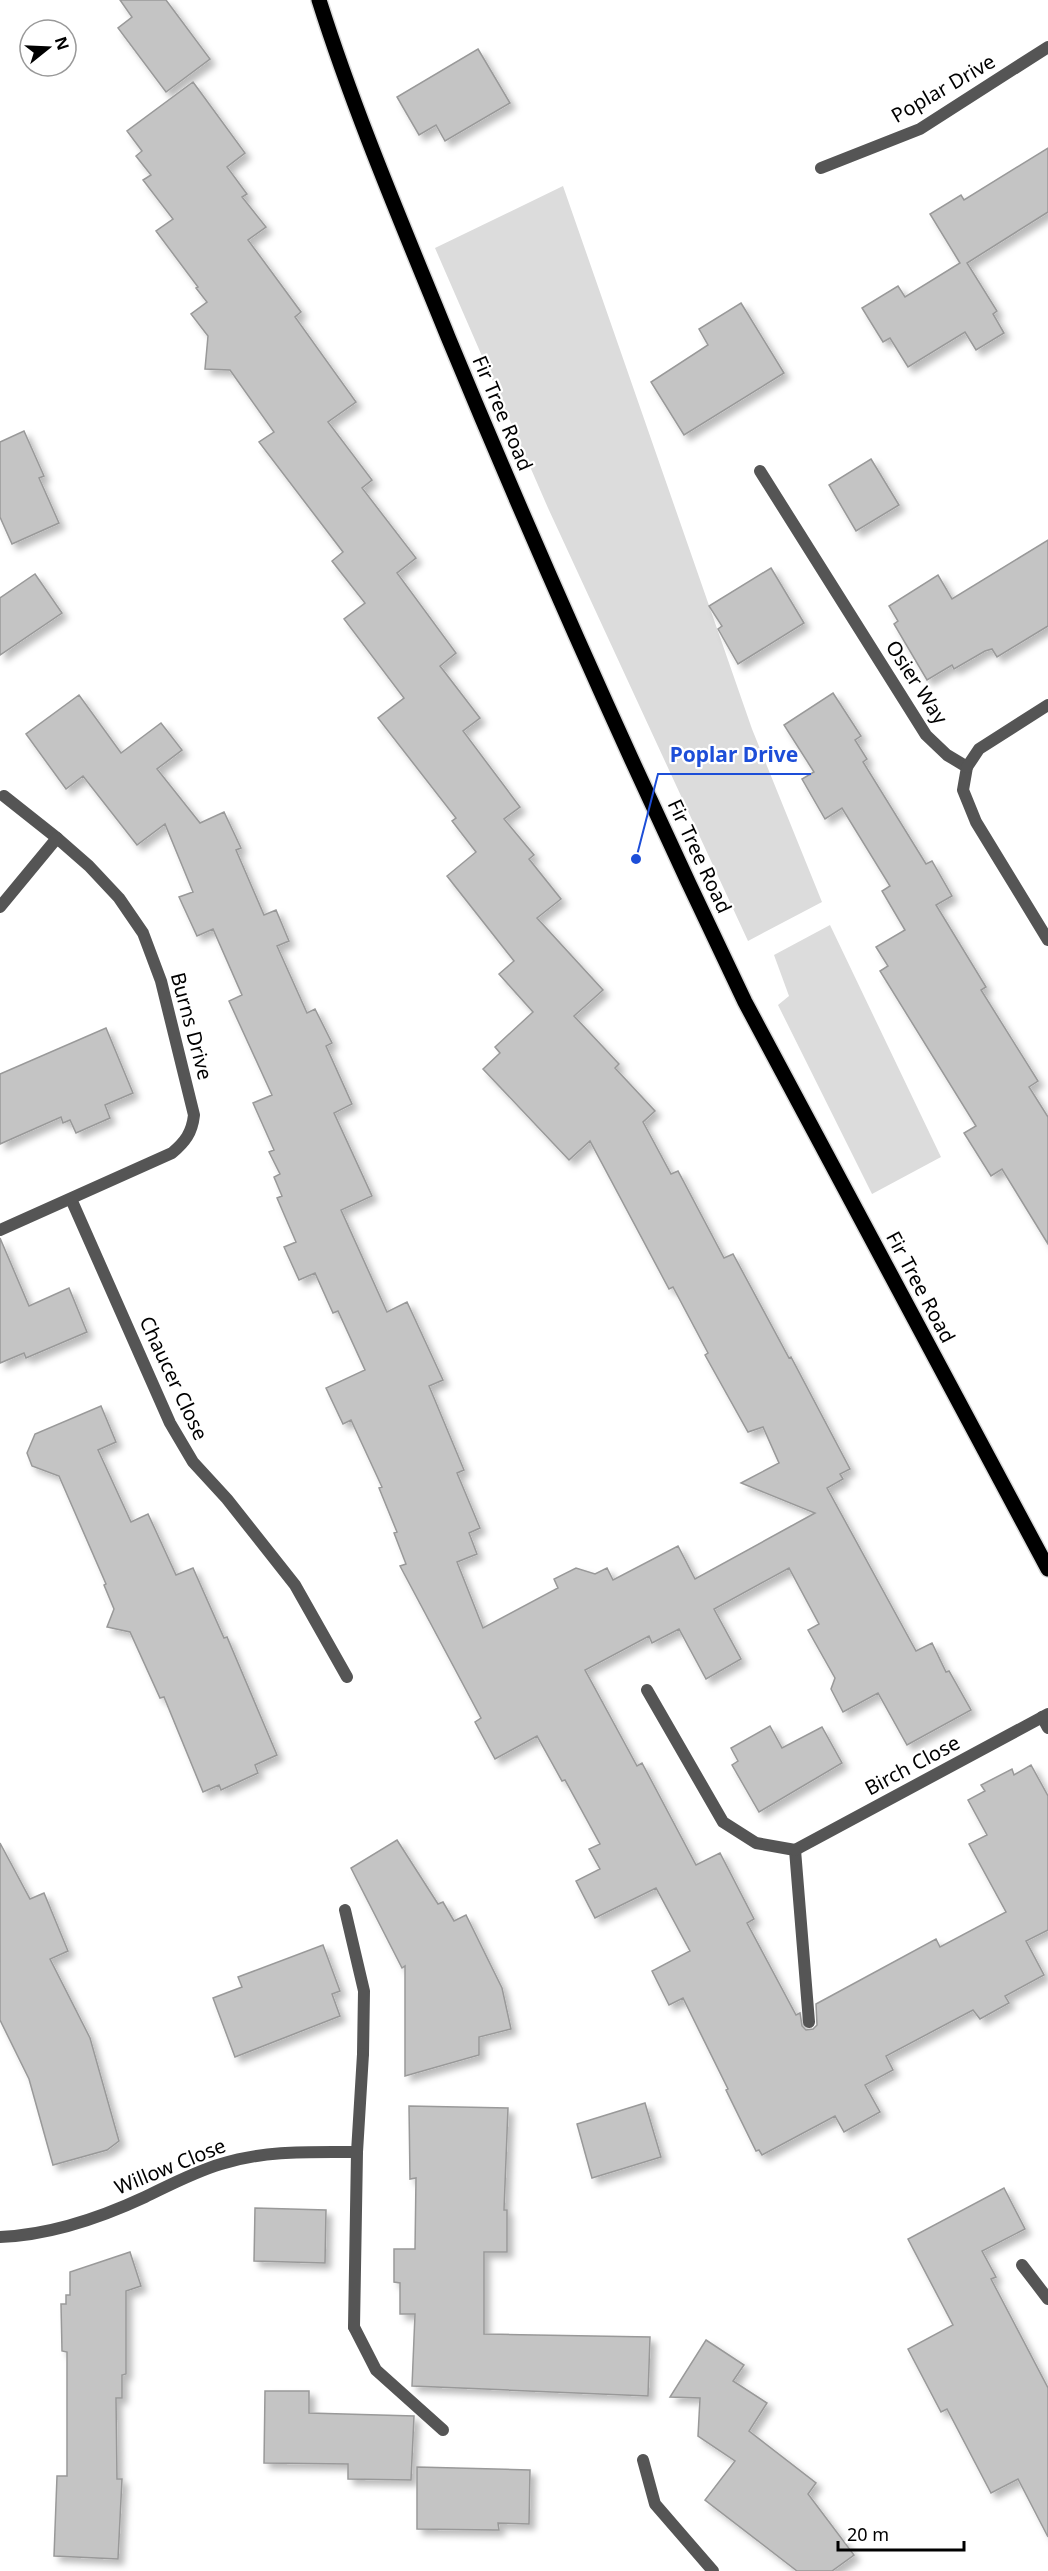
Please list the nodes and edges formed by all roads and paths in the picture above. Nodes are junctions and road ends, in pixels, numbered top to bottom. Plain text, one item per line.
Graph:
1 (319, 0) edge
2 (1048, 47) edge
3 (821, 168) dead end
4 (760, 471) dead end
5 (1048, 705) edge
6 (967, 767) junction
7 (4, 796) dead end
8 (57, 838) junction
9 (0, 907) edge
10 (1048, 940) edge
11 (71, 1198) junction
12 (0, 1230) edge
13 (1048, 1569) edge
14 (347, 1677) dead end
15 (647, 1690) dead end
16 (1046, 1719) edge
17 (795, 1850) junction
18 (345, 1910) dead end
19 (809, 2022) dead end
20 (357, 2152) junction
21 (0, 2237) edge
22 (1022, 2265) dead end
23 (1048, 2299) edge
24 (443, 2430) dead end
25 (643, 2460) dead end
26 (713, 2571) edge

1 - 13 main road, Fir Tree Road
2 - 3 street, Poplar Drive
4 - 6 street, Osier Way
5 - 6 street
6 - 10 street
7 - 8 street, Burns Drive
8 - 9 street
8 - 11 street, Burns Drive
11 - 12 street, Burns Drive
11 - 14 street, Chaucer Close
15 - 17 street
16 - 17 street, Birch Close
17 - 19 street
18 - 20 street
20 - 21 street, Willow Close
20 - 24 street
22 - 23 street
25 - 26 street

